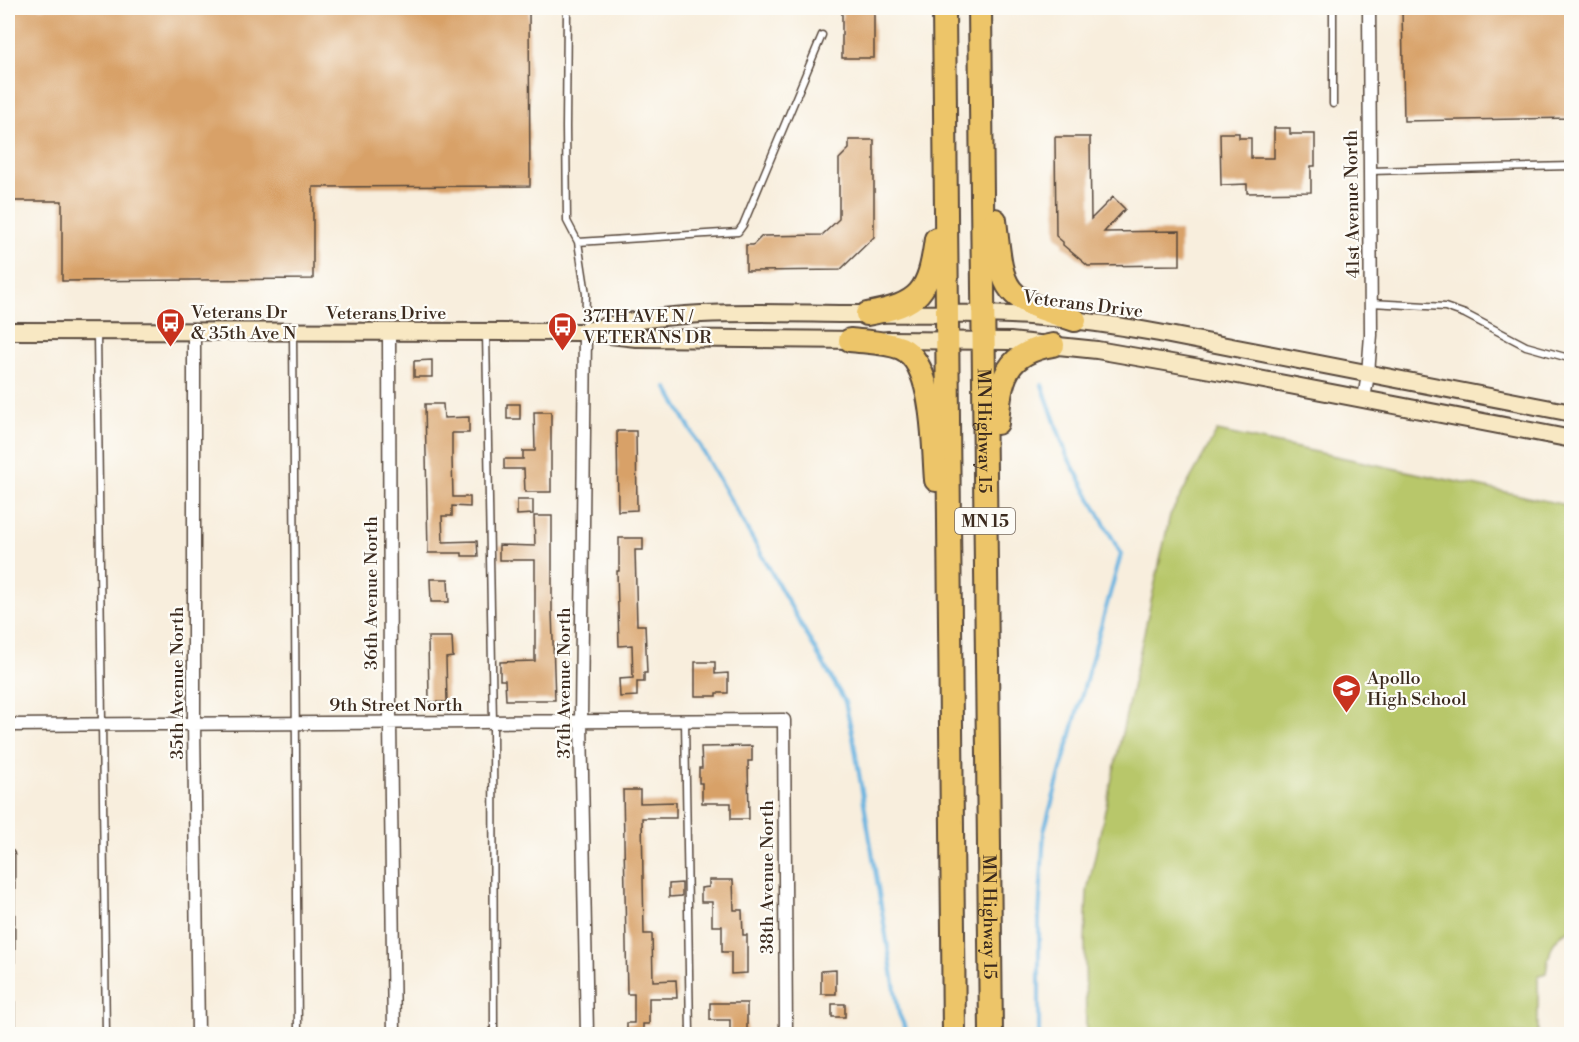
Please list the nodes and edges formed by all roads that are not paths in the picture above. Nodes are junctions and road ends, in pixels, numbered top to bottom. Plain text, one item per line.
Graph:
1 (567, 8) edge
2 (944, 8) edge
3 (980, 8) edge
4 (1333, 8) edge
5 (1369, 8) edge
6 (822, 35) dead end
7 (981, 79) junction
8 (1333, 104) dead end
9 (946, 154) junction
10 (1572, 166) edge
11 (1370, 171) junction
12 (579, 242) junction
13 (1371, 303) junction
14 (867, 314) junction
15 (984, 314) junction
16 (948, 315) junction
17 (1075, 320) junction
18 (8, 331) edge
19 (97, 331) junction
20 (194, 331) junction
21 (293, 332) junction
22 (389, 332) junction
23 (585, 332) junction
24 (486, 333) junction
25 (850, 340) junction
26 (948, 340) junction
27 (984, 340) junction
28 (1053, 345) junction
29 (1572, 359) edge
30 (1368, 374) junction
31 (1364, 399) junction
32 (1572, 413) edge
33 (1572, 439) edge
34 (986, 583) junction
35 (950, 620) junction
36 (685, 720) junction
37 (784, 720) joint
38 (581, 721) junction
39 (493, 722) junction
40 (294, 723) junction
41 (390, 723) junction
42 (194, 724) junction
43 (8, 725) edge
44 (101, 725) junction
45 (8, 855) edge
46 (8, 1035) edge
47 (106, 1035) edge
48 (198, 1035) edge
49 (298, 1035) edge
50 (394, 1035) edge
51 (494, 1035) edge
52 (587, 1035) edge
53 (690, 1035) edge
54 (786, 1035) edge
55 (954, 1035) edge
56 (991, 1035) edge

1 - 12 lane
2 - 9 highway, MN Highway 15 / MN 15
3 - 7 highway, MN Highway 15 / MN 15
4 - 8 lane
5 - 11 street, 41st Avenue North
6 - 12 lane
7 - 15 highway, MN Highway 15 / MN 15
7 - 17 highway
9 - 14 highway
9 - 16 highway, MN Highway 15 / MN 15
10 - 11 lane
11 - 13 street, 41st Avenue North
12 - 23 lane
13 - 29 lane
13 - 30 street, 41st Avenue North
14 - 16 main road, Veterans Drive
14 - 23 main road, Veterans Drive
15 - 16 main road, Veterans Drive
15 - 17 main road, Veterans Drive
15 - 27 highway, MN Highway 15 / MN 15
16 - 26 highway, MN Highway 15 / MN 15
17 - 30 main road, Veterans Drive
18 - 19 main road, Veterans Drive
19 - 20 main road, Veterans Drive
19 - 44 lane
20 - 21 main road, Veterans Drive
20 - 42 street, 35th Avenue North
21 - 22 main road, Veterans Drive
21 - 40 lane
22 - 24 main road, Veterans Drive
22 - 41 street, 36th Avenue North
23 - 24 main road, Veterans Drive
23 - 25 main road, Veterans Drive
23 - 38 street, 37th Avenue North
24 - 39 lane
25 - 26 main road, Veterans Drive
25 - 35 highway
26 - 27 main road, Veterans Drive
26 - 35 highway, MN Highway 15 / MN 15
27 - 28 main road, Veterans Drive
27 - 34 highway, MN Highway 15 / MN 15
28 - 31 main road, Veterans Drive
28 - 34 highway
30 - 31 street, 41st Avenue North
30 - 32 main road, Veterans Drive
31 - 33 main road, Veterans Drive
34 - 56 highway, MN Highway 15 / MN 15
35 - 55 highway, MN Highway 15 / MN 15
36 - 37 street, 9th Street North
36 - 38 street, 9th Street North
36 - 53 lane
37 - 54 street, 38th Avenue North
38 - 39 street, 9th Street North
38 - 52 street, 37th Avenue North
39 - 41 street, 9th Street North
39 - 51 lane
40 - 41 street, 9th Street North
40 - 42 street, 9th Street North
40 - 49 lane
41 - 50 street, 36th Avenue North
42 - 44 street, 9th Street North
42 - 48 street, 35th Avenue North
43 - 44 street, 9th Street North
44 - 47 lane
45 - 46 street

